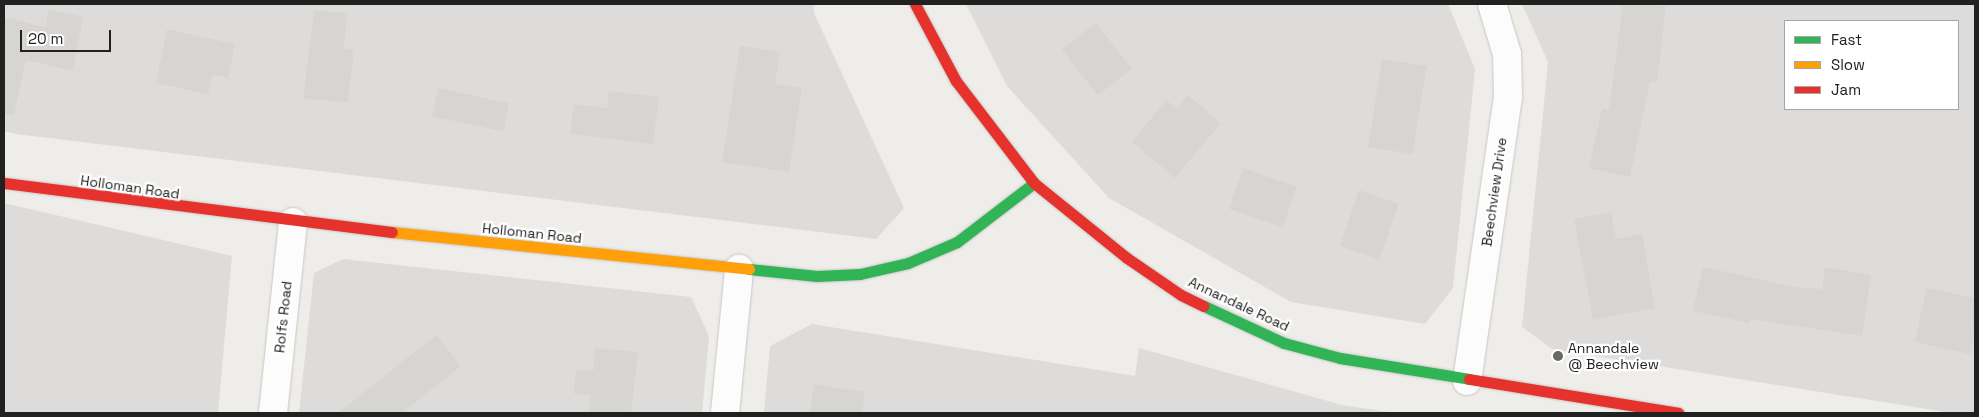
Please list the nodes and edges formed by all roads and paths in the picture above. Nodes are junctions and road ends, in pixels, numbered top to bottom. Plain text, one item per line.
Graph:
1 (915, 4) edge
2 (1492, 4) edge
3 (4, 183) edge
4 (1034, 183) junction
5 (292, 222) junction
6 (739, 269) junction
7 (1467, 381) junction
8 (273, 413) edge
9 (725, 413) edge
10 (1678, 413) edge

1 - 4 street, Annandale Road
2 - 7 street, Beechview Drive
3 - 5 street, Holloman Road
4 - 6 street, Holloman Road
4 - 7 street, Annandale Road
5 - 6 street, Holloman Road
5 - 8 street, Rolfs Road
6 - 9 street
7 - 10 street, Annandale Road

